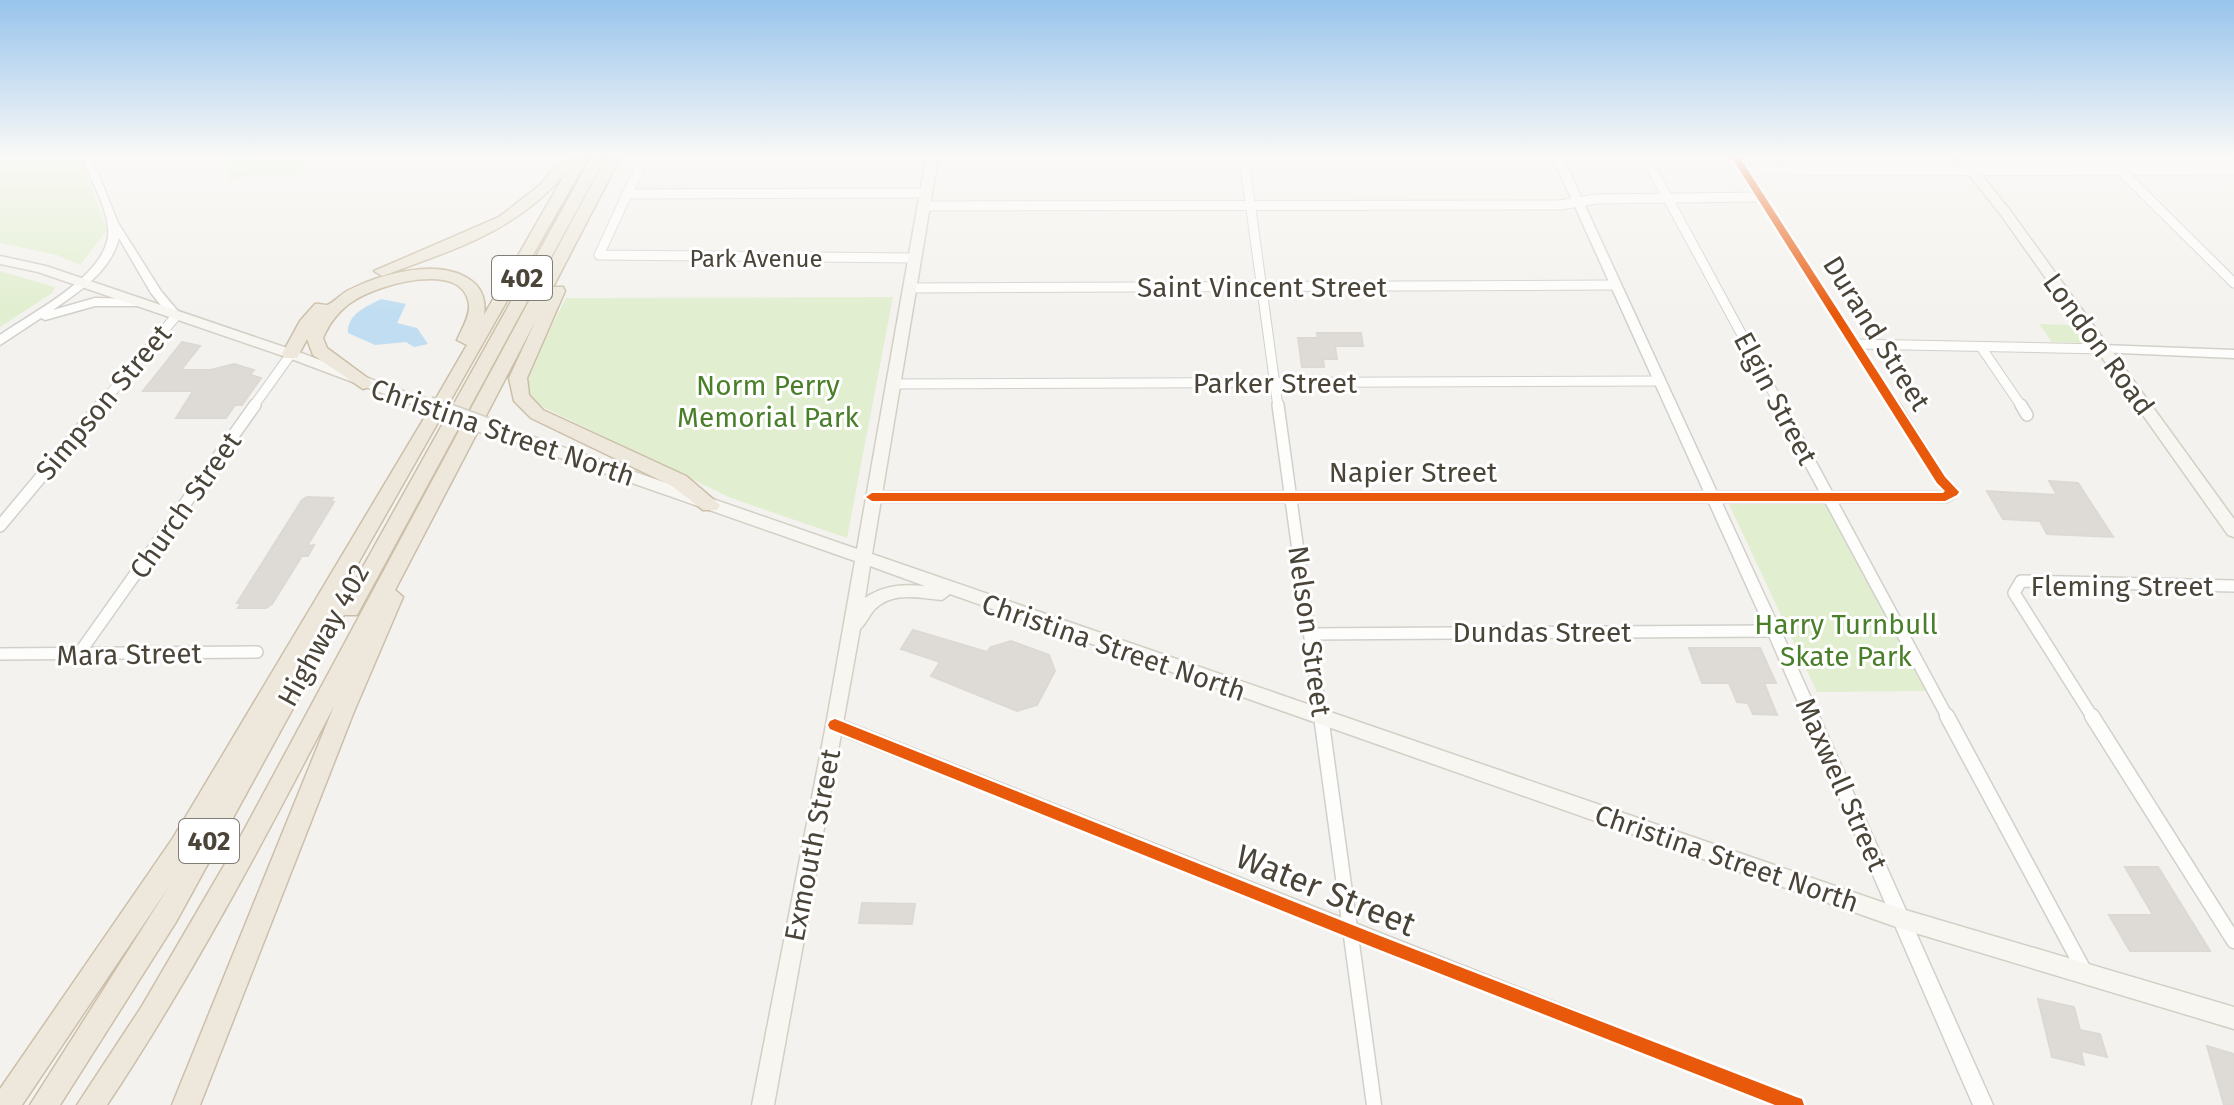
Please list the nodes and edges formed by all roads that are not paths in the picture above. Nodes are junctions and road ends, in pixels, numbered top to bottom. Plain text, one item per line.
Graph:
1 (107, 210) edge
2 (523, 210) edge
3 (551, 210) edge
4 (560, 210) edge
5 (570, 210) edge
6 (586, 210) edge
7 (597, 210) edge
8 (619, 210) edge
9 (923, 210) edge
10 (1253, 210) edge
11 (1581, 210) edge
12 (1674, 210) edge
13 (1770, 210) edge
14 (2000, 210) edge
15 (2160, 210) edge
16 (112, 221) junction
17 (914, 258) junction
18 (0, 260) edge
19 (82, 283) junction
20 (2234, 283) edge
21 (1615, 285) junction
22 (1262, 287) junction
23 (909, 288) junction
24 (136, 303) junction
25 (176, 316) junction
26 (0, 343) edge
27 (1856, 344) junction
28 (1981, 347) junction
29 (2102, 349) junction
30 (291, 354) junction
31 (2234, 354) edge
32 (500, 370) junction
33 (1659, 381) junction
34 (363, 383) junction
35 (1276, 383) junction
36 (892, 384) junction
37 (2027, 415) dead end
38 (421, 435) junction
39 (1953, 492) joint
40 (1713, 495) junction
41 (1828, 495) junction
42 (1291, 496) junction
43 (872, 497) junction
44 (710, 505) junction
45 (0, 526) edge
46 (2234, 530) edge
47 (861, 559) junction
48 (2234, 586) edge
49 (972, 598) junction
50 (1774, 631) junction
51 (1310, 634) junction
52 (848, 644) junction
53 (257, 652) dead end
54 (0, 654) edge
55 (78, 655) junction
56 (1322, 718) junction
57 (835, 725) junction
58 (1902, 919) junction
59 (1348, 928) junction
60 (2234, 941) edge
61 (2087, 976) junction
62 (2234, 1018) edge
63 (52, 1095) edge
64 (186, 1105) edge
65 (763, 1105) edge
66 (1374, 1105) edge
67 (1796, 1105) edge
68 (1983, 1105) edge

1 - 16 street
2 - 30 highway
3 - 38 highway
4 - 63 highway, Highway 402 / 402
5 - 63 highway
6 - 32 highway, Highway 402 / 402
7 - 44 highway
8 - 17 street, Park Avenue
9 - 17 main road, Exmouth Street
10 - 22 street, Nelson Street
11 - 21 street, Maxwell Street
12 - 41 street, Elgin Street
13 - 27 street, Durand Street
14 - 29 main road, London Road
15 - 20 street
16 - 19 street
16 - 25 street
17 - 23 main road, Exmouth Street
18 - 19 main road, Christina Street North
19 - 24 main road, Christina Street North
19 - 26 street
21 - 22 street, Saint Vincent Street
21 - 33 street, Maxwell Street
22 - 23 street, Saint Vincent Street
22 - 35 street, Nelson Street
23 - 36 main road, Exmouth Street
24 - 25 main road, Christina Street North
24 - 26 street
25 - 30 main road, Christina Street North
25 - 45 street, Simpson Street
27 - 28 street
27 - 39 street, Durand Street
28 - 29 street
28 - 37 street
29 - 31 street
29 - 46 main road, London Road
30 - 34 main road, Christina Street North
30 - 55 street, Church Street
32 - 63 highway, Highway 402 / 402
32 - 64 highway
33 - 35 street, Parker Street
33 - 40 street, Maxwell Street
34 - 38 highway
34 - 44 main road, Christina Street North, bridge
35 - 36 street, Parker Street
35 - 42 street, Nelson Street
36 - 43 main road, Exmouth Street
38 - 63 highway
39 - 41 street, Napier Street
40 - 41 street, Napier Street
40 - 42 street, Napier Street
40 - 50 street, Maxwell Street
41 - 61 street, Elgin Street
42 - 43 street, Napier Street
42 - 51 street, Nelson Street
43 - 47 main road, Exmouth Street
44 - 47 main road, Christina Street North
47 - 49 main road, Christina Street North
47 - 52 main road, Exmouth Street
48 - 60 street, Fleming Street
49 - 52 main road
49 - 56 main road, Christina Street North
50 - 51 street, Dundas Street
50 - 58 street, Maxwell Street
51 - 56 street, Nelson Street
52 - 57 main road, Exmouth Street
53 - 55 street, Mara Street
54 - 55 street, Mara Street
56 - 58 main road, Christina Street North
56 - 59 street, Nelson Street
57 - 59 street, Water Street
57 - 65 main road, Exmouth Street
58 - 61 main road, Christina Street North
58 - 68 street, Maxwell Street
59 - 66 street, Nelson Street
59 - 67 street, Water Street
61 - 62 main road, Christina Street North

